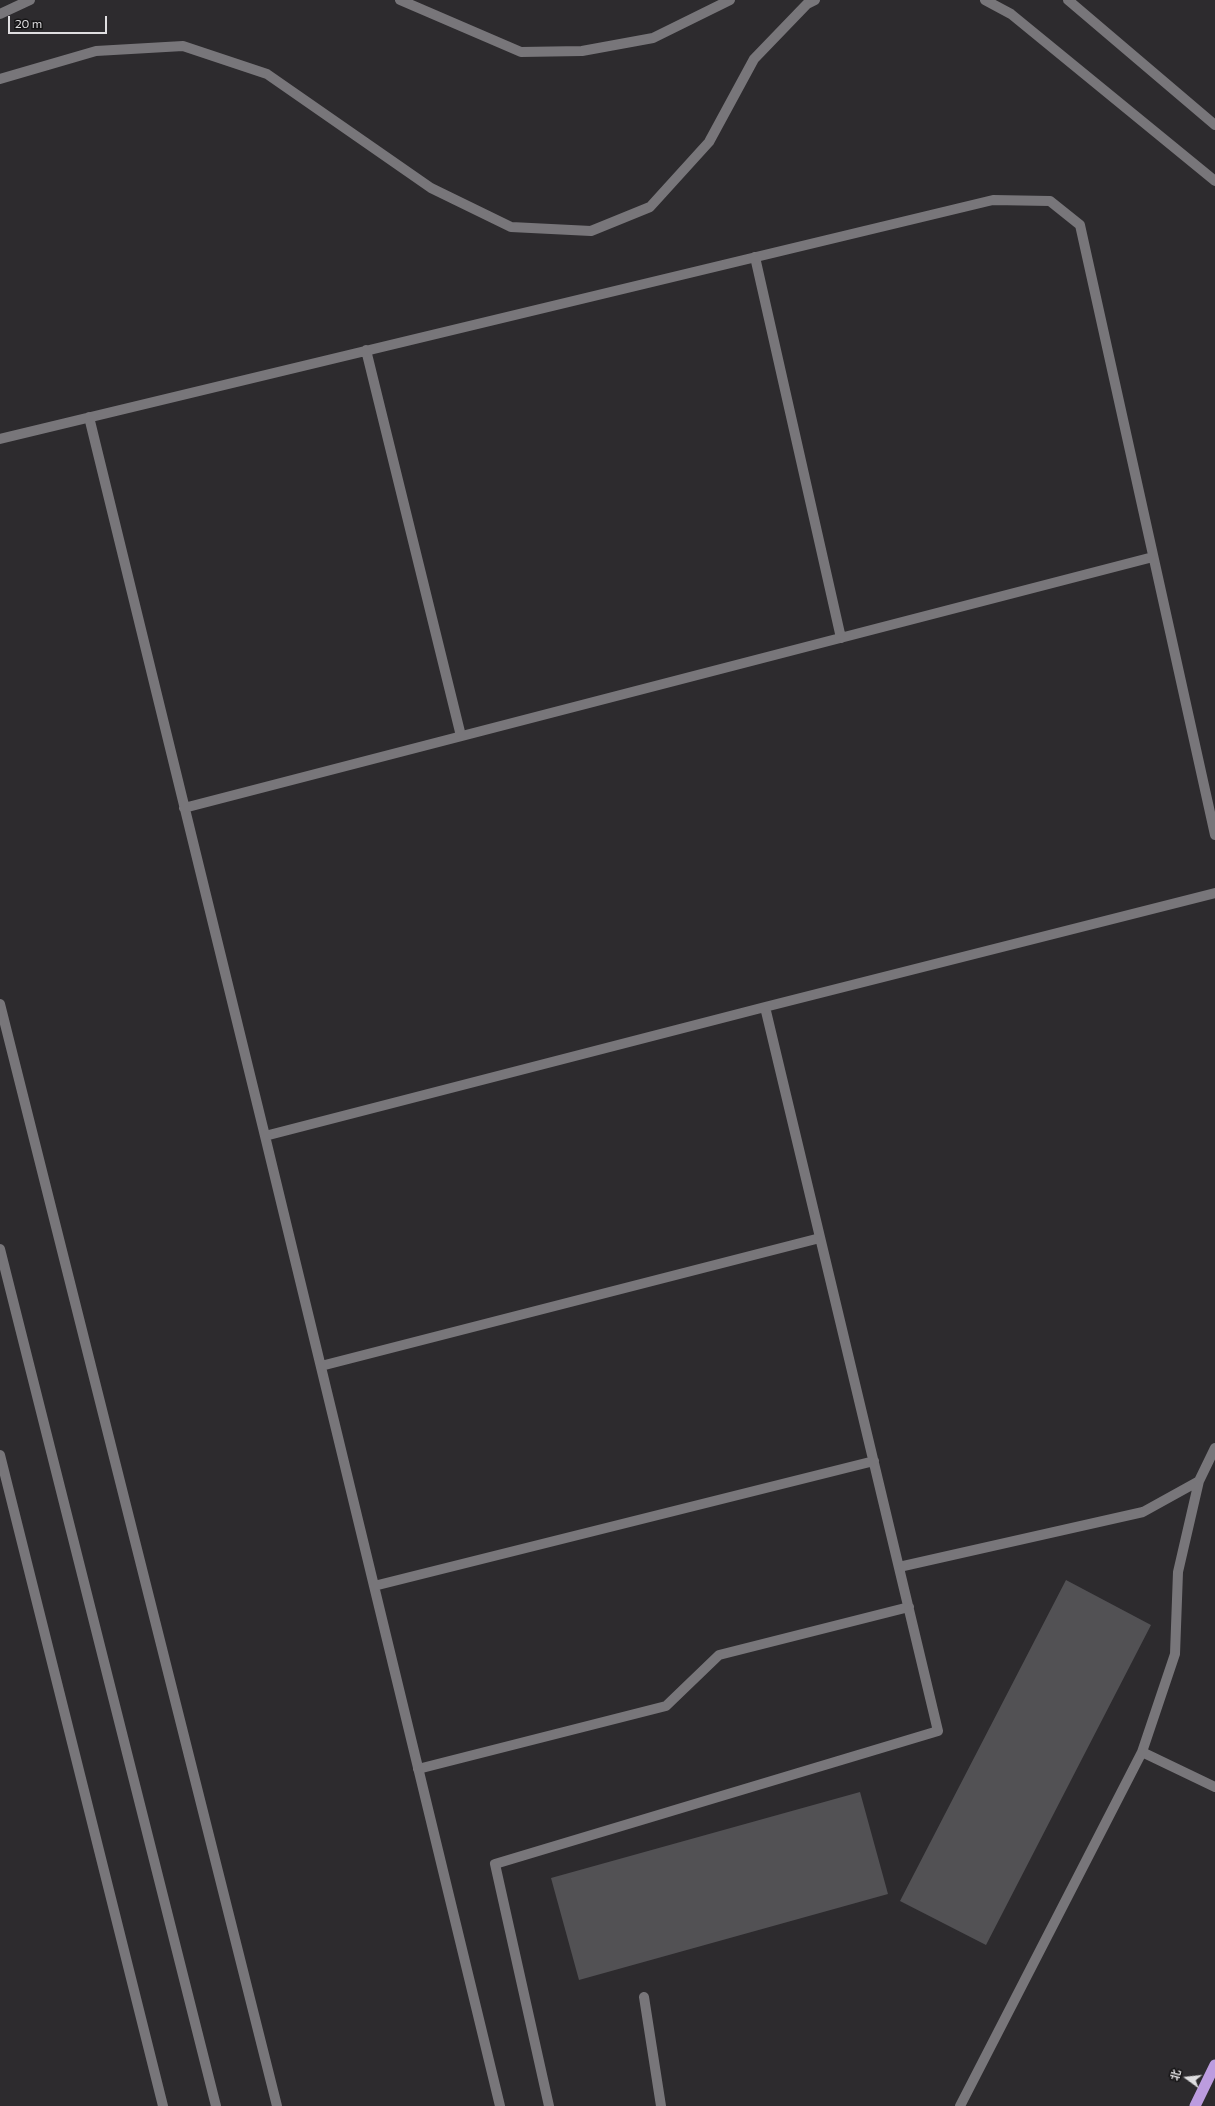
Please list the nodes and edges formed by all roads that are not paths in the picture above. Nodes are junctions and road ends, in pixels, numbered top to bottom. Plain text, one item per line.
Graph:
1 (30, 0) edge
2 (400, 0) edge
3 (730, 0) edge
4 (814, 0) edge
5 (985, 0) edge
6 (1068, 0) edge
7 (0, 14) edge
8 (0, 79) edge
9 (1215, 126) edge
10 (1215, 181) edge
11 (755, 257) junction
12 (366, 350) junction
13 (89, 417) junction
14 (0, 439) edge
15 (1153, 557) junction
16 (841, 638) junction
17 (461, 736) junction
18 (184, 808) junction
19 (1215, 835) edge
20 (1215, 893) edge
21 (0, 1004) edge
22 (765, 1007) junction
23 (266, 1136) junction
24 (820, 1238) junction
25 (0, 1249) edge
26 (321, 1366) junction
27 (1215, 1448) edge
28 (0, 1455) edge
29 (874, 1460) junction
30 (1199, 1481) junction
31 (899, 1567) junction
32 (374, 1586) junction
33 (909, 1607) junction
34 (1142, 1752) junction
35 (418, 1769) junction
36 (1215, 1787) edge
37 (644, 1997) dead end
38 (1215, 2065) edge
39 (163, 2106) edge
40 (216, 2106) edge
41 (277, 2106) edge
42 (500, 2106) edge
43 (549, 2106) edge
44 (661, 2106) edge
45 (960, 2106) edge
46 (1195, 2106) edge

1 - 7 lane
2 - 3 lane
4 - 8 lane
5 - 10 lane
6 - 9 lane
11 - 12 lane
11 - 15 lane
11 - 16 lane
12 - 13 lane
12 - 17 lane
13 - 14 lane
13 - 18 lane
15 - 16 lane
15 - 19 lane
16 - 17 lane
17 - 18 lane
18 - 23 lane
20 - 22 lane
21 - 41 lane
22 - 23 lane
22 - 24 lane
23 - 26 lane
24 - 26 lane
24 - 29 lane
25 - 40 lane
26 - 32 lane
27 - 30 lane
28 - 39 lane
29 - 31 lane
29 - 32 lane
30 - 31 lane
30 - 34 lane
31 - 33 lane
32 - 35 lane
33 - 35 lane
33 - 43 lane
34 - 36 lane
34 - 45 lane
35 - 42 lane
37 - 44 lane
38 - 46 highway

